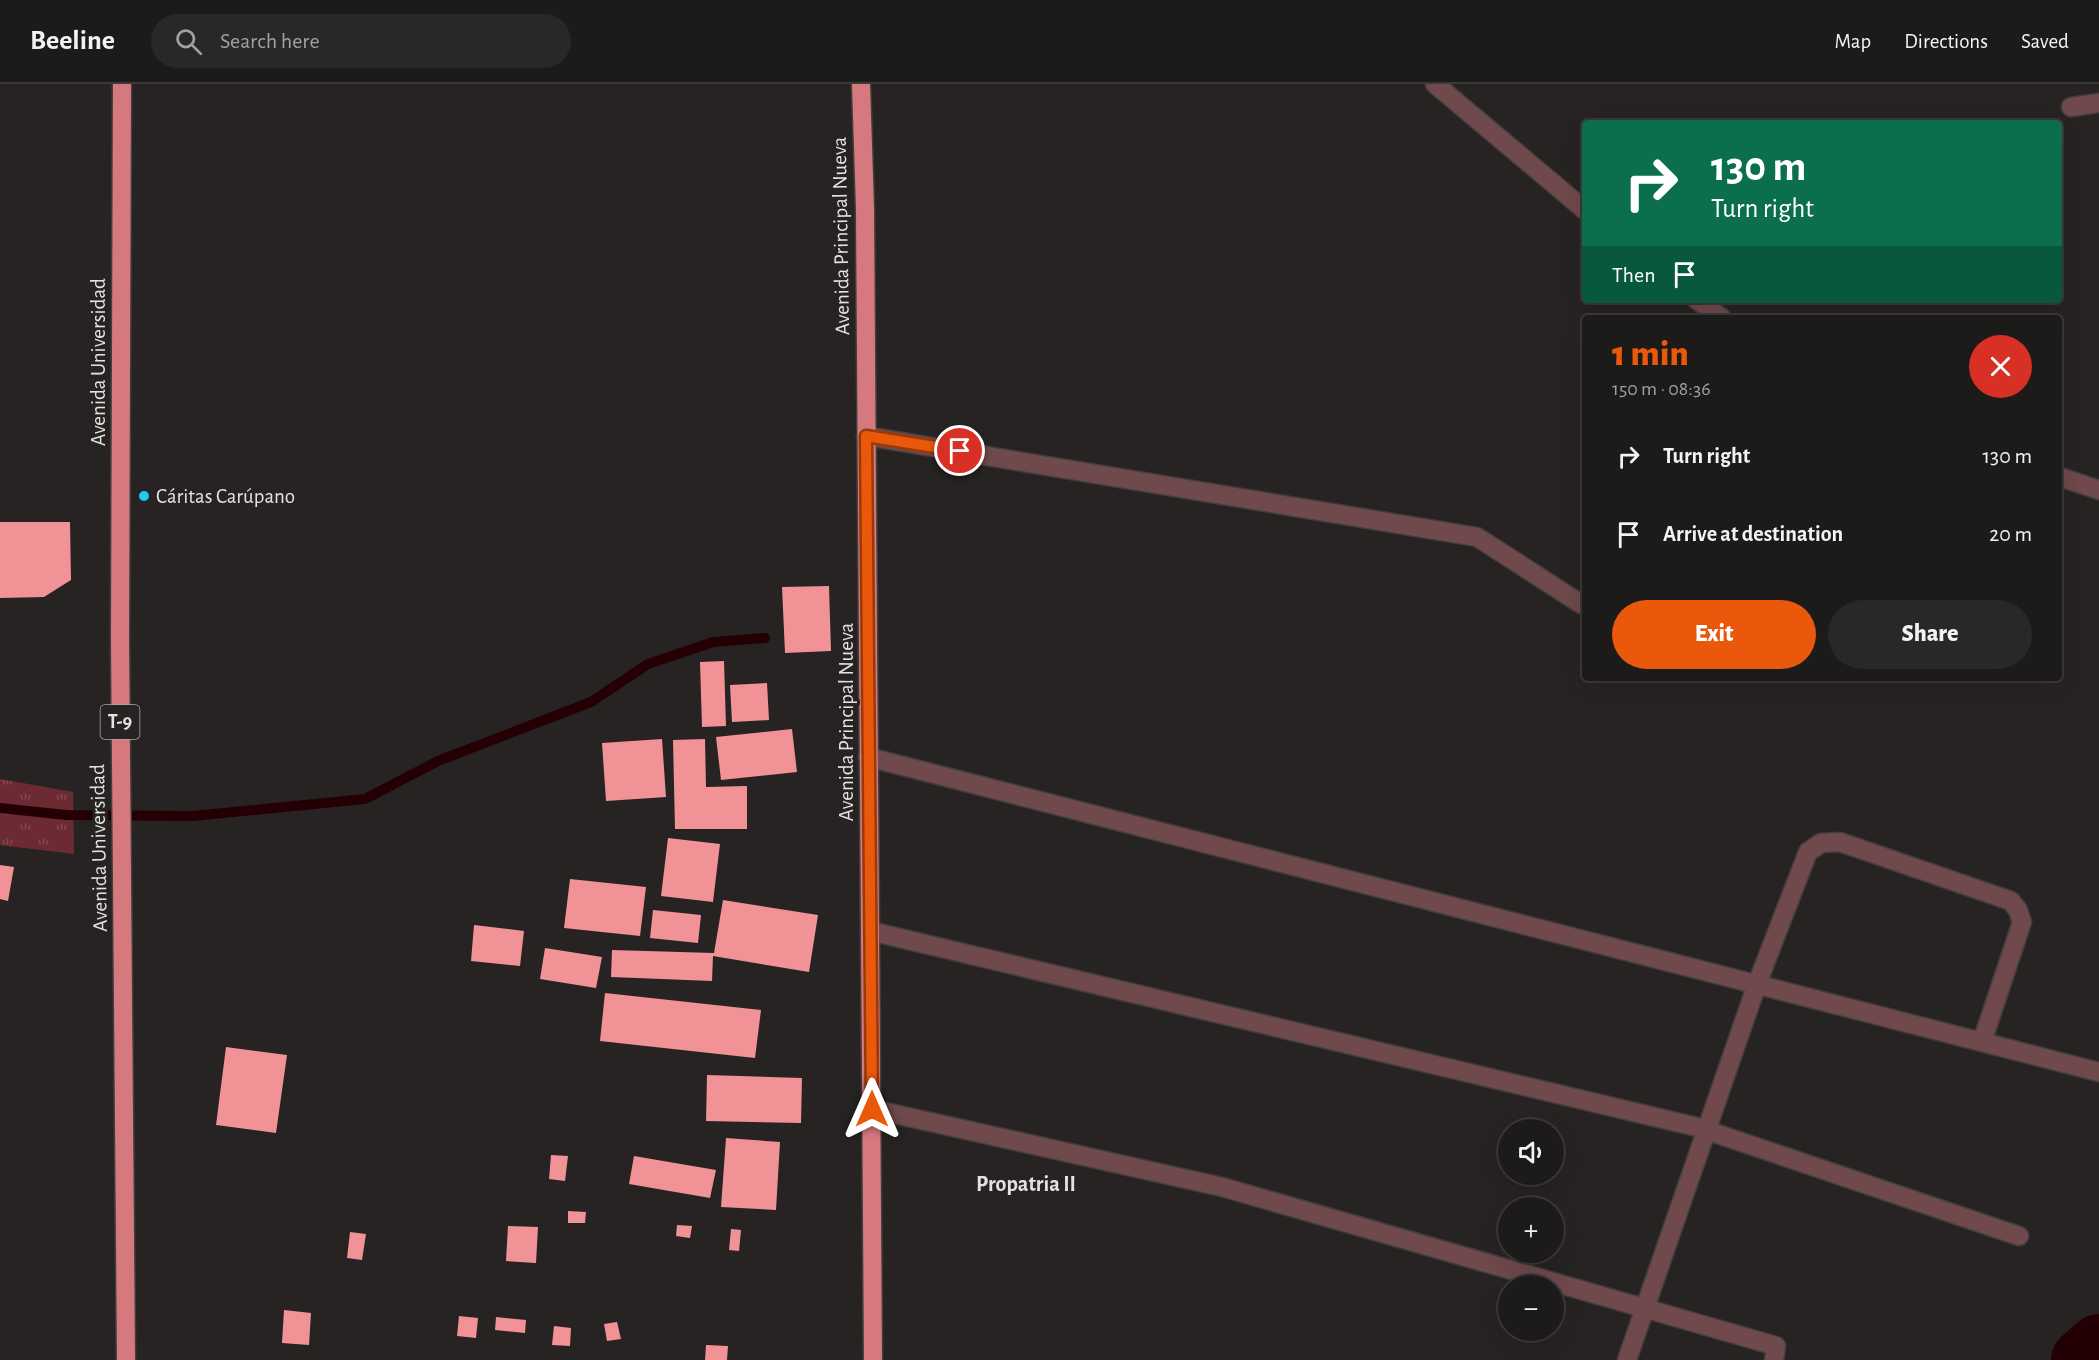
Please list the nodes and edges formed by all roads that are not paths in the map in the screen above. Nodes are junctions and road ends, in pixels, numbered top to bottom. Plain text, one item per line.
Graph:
1 (122, 84) edge
2 (861, 84) edge
3 (1435, 84) edge
4 (2099, 103) edge
5 (2070, 107) dead end
6 (1582, 208) edge
7 (1701, 303) edge
8 (1718, 315) edge
9 (866, 436) junction
10 (2062, 478) edge
11 (2099, 490) edge
12 (1581, 604) dead end
13 (868, 757) junction
14 (870, 930) junction
15 (1757, 984) junction
16 (1982, 1042) junction
17 (2099, 1072) edge
18 (872, 1109) junction
19 (1707, 1130) junction
20 (2019, 1236) dead end
21 (1645, 1309) junction
22 (126, 1360) edge
23 (873, 1360) edge
24 (1628, 1360) edge
25 (1774, 1360) edge

1 - 22 highway, Avenida Universidad / T-9
2 - 9 highway, Avenida Principal Nueva
3 - 6 street
4 - 5 street
7 - 8 street
9 - 12 street
9 - 13 highway, Avenida Principal Nueva
10 - 11 street
13 - 14 highway, Avenida Principal Nueva
13 - 15 street
14 - 18 highway, Avenida Principal Nueva
14 - 19 street
15 - 16 street
15 - 16 street
15 - 19 street
16 - 17 street
18 - 21 street
18 - 23 highway, Avenida Principal Nueva
19 - 20 street
19 - 21 street
21 - 24 street
21 - 25 street

